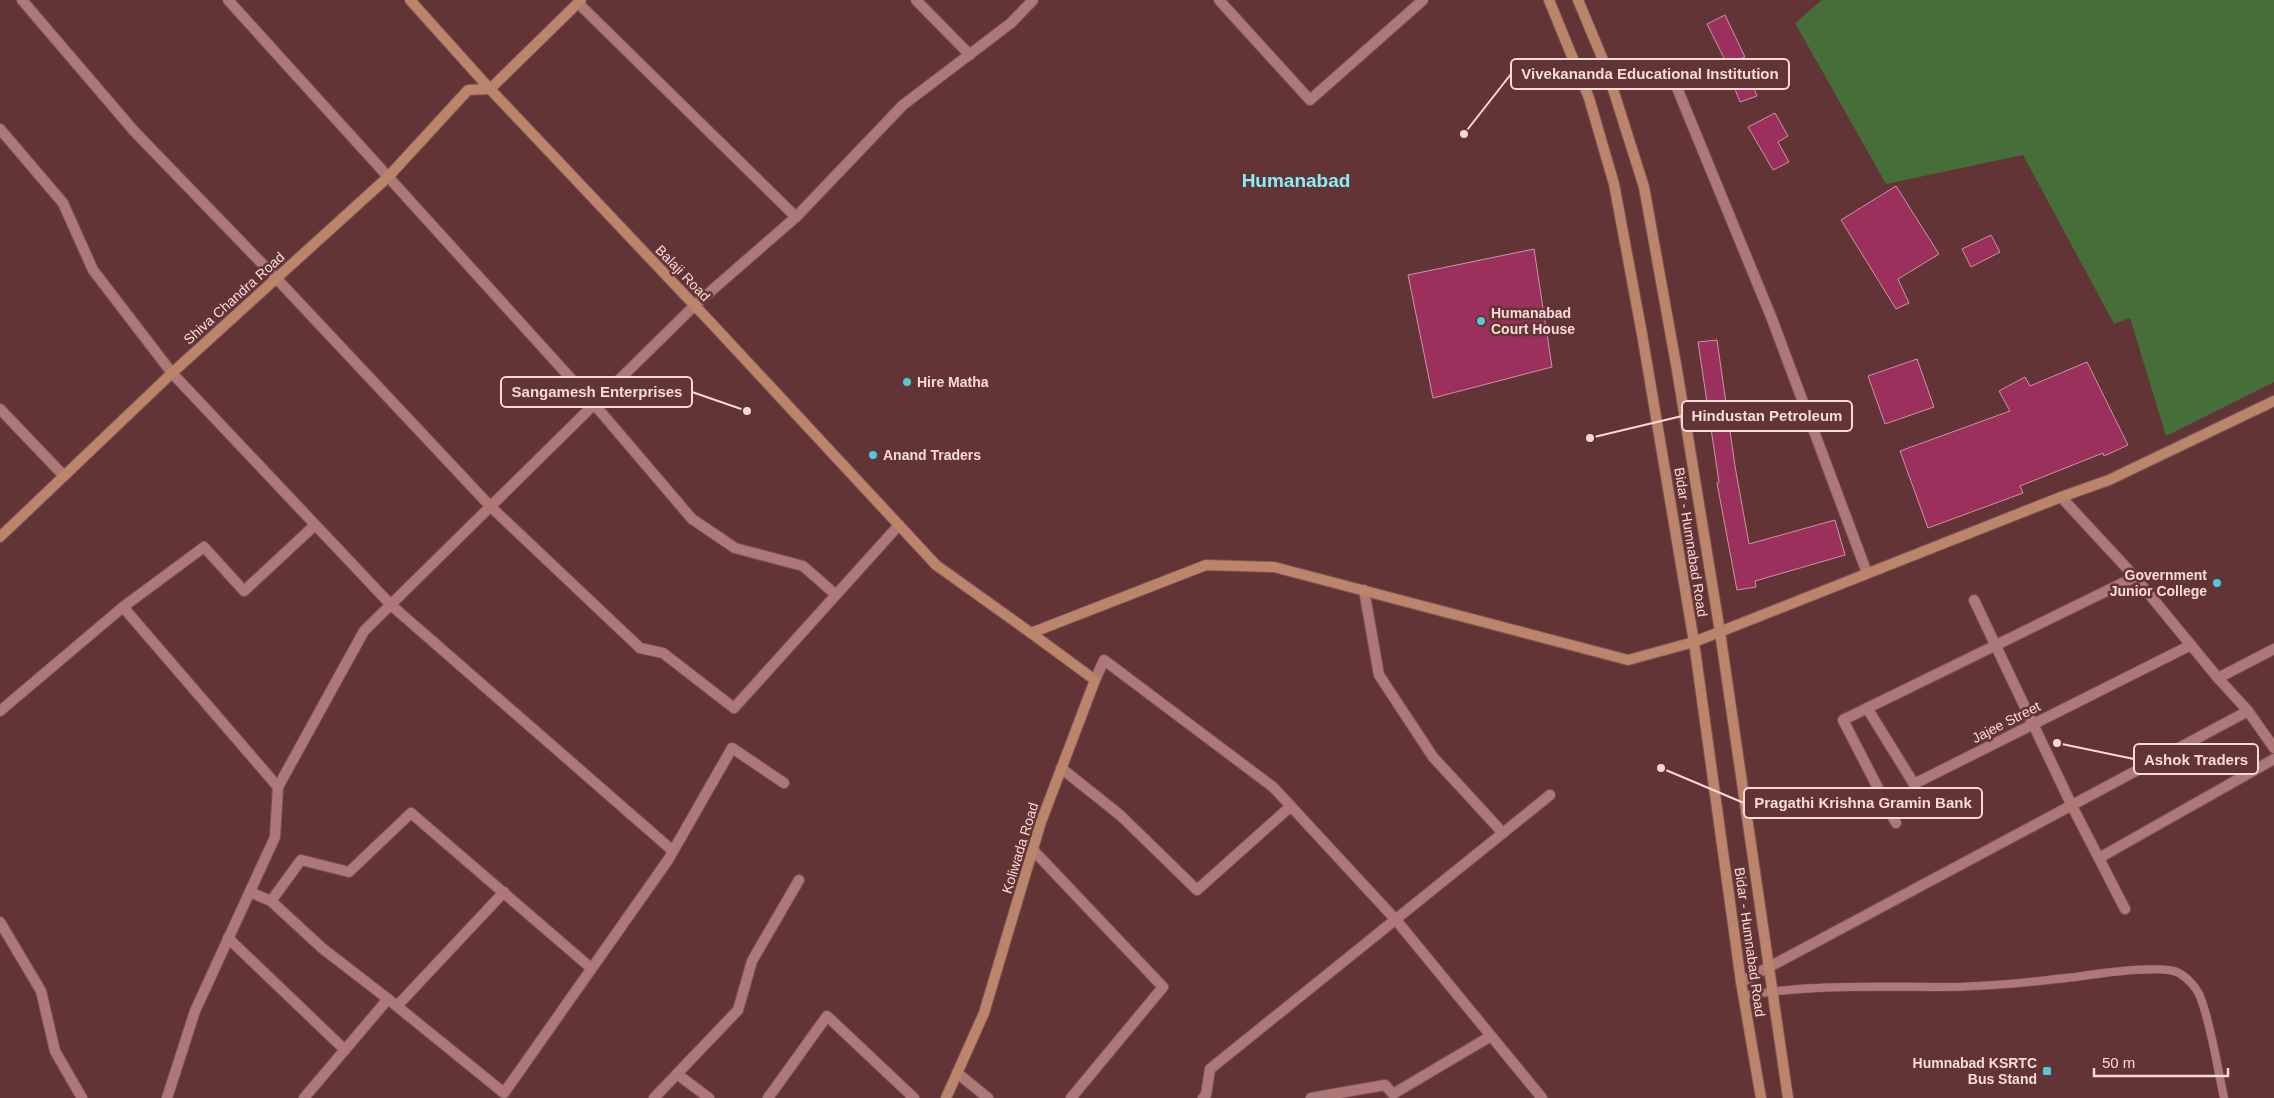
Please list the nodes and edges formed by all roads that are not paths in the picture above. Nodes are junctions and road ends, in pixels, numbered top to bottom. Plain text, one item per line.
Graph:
1 (22, 0) edge
2 (228, 0) edge
3 (410, 0) edge
4 (916, 0) edge
5 (1032, 0) edge
6 (1219, 0) edge
7 (1423, 0) edge
8 (1549, 0) edge
9 (1578, 0) edge
10 (579, 2) edge
11 (970, 55) junction
12 (1606, 67) junction
13 (490, 90) junction
14 (0, 129) edge
15 (388, 177) junction
16 (796, 217) junction
17 (276, 278) junction
18 (695, 305) junction
19 (172, 373) junction
20 (2274, 401) edge
21 (594, 404) junction
22 (0, 409) edge
23 (64, 476) junction
24 (2060, 497) junction
25 (491, 507) junction
26 (315, 525) junction
27 (899, 525) junction
28 (0, 537) edge
29 (1867, 573) junction
30 (2135, 577) junction
31 (1364, 590) junction
32 (835, 594) junction
33 (1974, 600) dead end
34 (391, 605) junction
35 (123, 607) junction
36 (1720, 632) junction
37 (1031, 633) junction
38 (1694, 642) junction
39 (1995, 645) junction
40 (2191, 645) junction
41 (2274, 649) edge
42 (2218, 678) junction
43 (1095, 680) junction
44 (1866, 708) junction
45 (0, 711) edge
46 (2248, 711) junction
47 (2033, 724) junction
48 (2274, 748) edge
49 (2274, 759) edge
50 (1061, 768) junction
51 (784, 783) dead end
52 (278, 788) junction
53 (1550, 795) dead end
54 (1291, 806) junction
55 (2072, 806) junction
56 (1896, 823) dead end
57 (1503, 833) junction
58 (1033, 850) junction
59 (673, 851) junction
60 (2098, 858) junction
61 (799, 880) dead end
62 (250, 892) junction
63 (504, 892) junction
64 (271, 901) junction
65 (2125, 909) dead end
66 (1396, 920) junction
67 (0, 922) edge
68 (228, 938) junction
69 (1770, 967) junction
70 (592, 968) junction
71 (1741, 982) junction
72 (1773, 990) junction
73 (1744, 996) junction
74 (388, 999) junction
75 (397, 1006) junction
76 (1491, 1036) junction
77 (345, 1050) junction
78 (957, 1073) junction
79 (677, 1074) junction
80 (503, 1096) edge
81 (1206, 1097) edge
82 (82, 1098) edge
83 (167, 1098) edge
84 (304, 1098) edge
85 (654, 1098) edge
86 (709, 1098) edge
87 (768, 1098) edge
88 (914, 1098) edge
89 (946, 1098) edge
90 (988, 1098) edge
91 (1071, 1098) edge
92 (1311, 1098) edge
93 (1542, 1098) edge
94 (1761, 1098) edge
95 (1788, 1098) edge
96 (2224, 1098) edge

1 - 17 street
2 - 15 street
3 - 13 street, Balaji Road
4 - 11 street
5 - 11 street
6 - 7 street
8 - 38 street, Bidar - Humnabad Road
9 - 12 street, Bidar - Humnabad Road
10 - 13 street
10 - 16 street
11 - 16 street
12 - 29 street
12 - 36 street, Bidar - Humnabad Road
13 - 15 street, Shiva Chandra Road
13 - 18 street, Balaji Road
14 - 19 street
15 - 17 street, Shiva Chandra Road
15 - 21 street
16 - 18 street
17 - 19 street, Shiva Chandra Road
17 - 25 street
18 - 21 street
18 - 27 street, Balaji Road
19 - 23 street, Shiva Chandra Road
19 - 26 street
20 - 24 street
21 - 25 street
21 - 32 street
22 - 23 street
23 - 28 street, Shiva Chandra Road
24 - 29 street
24 - 30 street
25 - 32 street
25 - 34 street
26 - 34 street
26 - 35 street
27 - 32 street
27 - 37 street, Balaji Road
29 - 36 street
30 - 39 street
30 - 40 street
31 - 37 street
31 - 38 street
31 - 57 street
33 - 39 street
34 - 52 street
34 - 59 street
35 - 45 street
35 - 52 street
36 - 38 street
36 - 69 street, Bidar - Humnabad Road
37 - 43 street
38 - 71 street, Bidar - Humnabad Road
39 - 44 street
39 - 47 street
40 - 42 street
40 - 47 street, Jajee Street
41 - 42 street
42 - 46 street
43 - 50 street, Koliwada Road
43 - 54 street
44 - 47 street, Jajee Street
44 - 56 street
46 - 48 street
46 - 55 street
47 - 55 street
49 - 60 street
50 - 54 street
50 - 58 street, Koliwada Road
51 - 59 street
52 - 62 street
53 - 57 street
54 - 66 street
55 - 60 street
55 - 69 street
57 - 66 street
58 - 78 street, Koliwada Road
58 - 91 street
59 - 70 street
60 - 65 street
61 - 79 street
62 - 64 street
62 - 68 street
63 - 64 street
63 - 70 street
63 - 75 street
64 - 74 street
66 - 76 street
66 - 81 street
67 - 82 street
68 - 77 street
68 - 83 street
69 - 71 street
69 - 72 street, Bidar - Humnabad Road
70 - 80 street
71 - 73 street, Bidar - Humnabad Road
72 - 73 lane
72 - 95 street, Bidar - Humnabad Road
72 - 96 lane
73 - 94 street, Bidar - Humnabad Road
74 - 75 street
74 - 77 street
75 - 80 street
76 - 92 street
76 - 93 street
77 - 84 street
78 - 89 street, Koliwada Road
78 - 90 street
79 - 85 street
79 - 86 street
87 - 88 street

